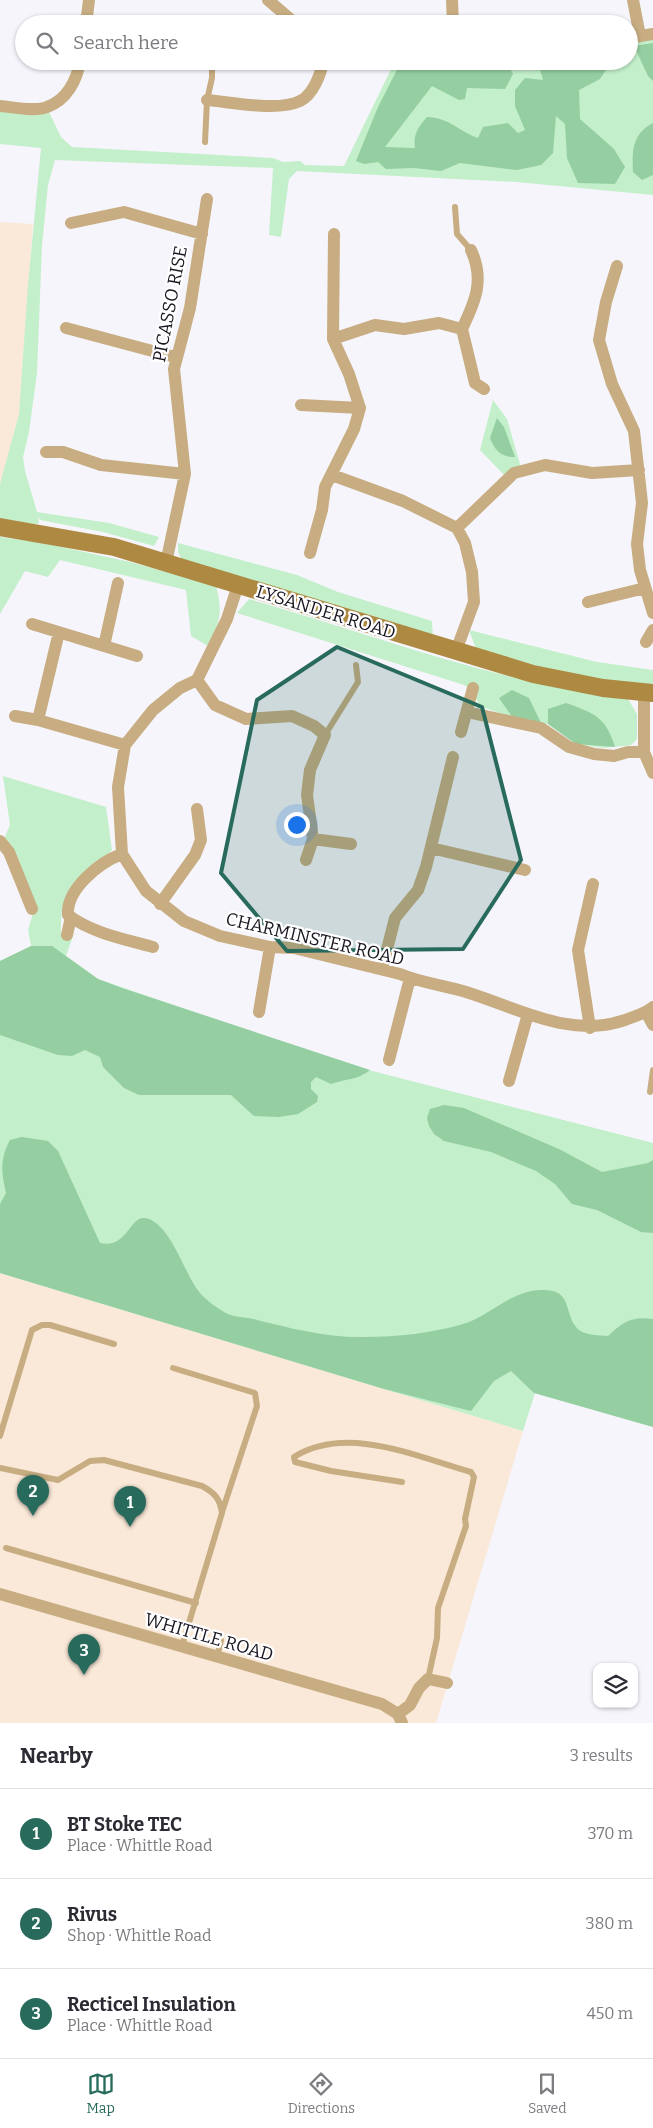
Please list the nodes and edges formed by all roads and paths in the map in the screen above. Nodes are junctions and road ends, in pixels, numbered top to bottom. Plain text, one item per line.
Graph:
1 (89, 0) edge
2 (268, 0) edge
3 (452, 0) edge
4 (633, 0) edge
5 (87, 15) edge
6 (286, 15) edge
7 (453, 15) edge
8 (636, 15) edge
9 (638, 22) edge
10 (641, 36) edge
11 (79, 70) edge
12 (212, 70) edge
13 (320, 70) edge
14 (207, 100) junction
15 (0, 106) edge
16 (205, 142) dead end
17 (208, 199) dead end
18 (455, 207) dead end
19 (71, 222) dead end
20 (202, 234) junction
21 (334, 234) dead end
22 (471, 250) joint
23 (617, 266) dead end
24 (66, 328) dead end
25 (462, 329) junction
26 (333, 339) junction
27 (175, 357) junction
28 (484, 389) dead end
29 (301, 405) dead end
30 (360, 408) junction
31 (46, 452) dead end
32 (185, 474) junction
33 (639, 474) junction
34 (332, 475) junction
35 (0, 527) edge
36 (457, 528) junction
37 (310, 553) dead end
38 (166, 563) junction
39 (118, 583) dead end
40 (238, 585) junction
41 (645, 588) junction
42 (588, 602) dead end
43 (653, 612) edge
44 (32, 624) dead end
45 (653, 630) edge
46 (59, 632) junction
47 (646, 642) dead end
48 (104, 646) junction
49 (456, 651) junction
50 (138, 656) dead end
51 (356, 665) dead end
52 (197, 680) junction
53 (473, 688) dead end
54 (648, 693) edge
55 (467, 712) junction
56 (14, 716) dead end
57 (38, 720) junction
58 (461, 732) dead end
59 (325, 735) junction
60 (125, 745) junction
61 (644, 752) junction
62 (453, 757) dead end
63 (653, 773) edge
64 (197, 809) dead end
65 (313, 839) junction
66 (0, 841) edge
67 (351, 844) dead end
68 (431, 848) junction
69 (122, 854) junction
70 (306, 860) dead end
71 (525, 870) dead end
72 (593, 884) dead end
73 (160, 904) junction
74 (32, 909) dead end
75 (71, 917) junction
76 (67, 935) dead end
77 (153, 947) dead end
78 (270, 947) junction
79 (382, 970) junction
80 (410, 978) junction
81 (650, 1010) edge
82 (259, 1012) dead end
83 (528, 1014) junction
84 (653, 1025) edge
85 (590, 1028) junction
86 (389, 1060) dead end
87 (653, 1070) edge
88 (509, 1081) dead end
89 (650, 1092) dead end
90 (114, 1344) dead end
91 (173, 1368) dead end
92 (0, 1436) edge
93 (0, 1468) edge
94 (402, 1482) dead end
95 (222, 1513) junction
96 (6, 1548) dead end
97 (0, 1594) edge
98 (196, 1603) junction
99 (221, 1640) dead end
100 (182, 1646) junction
101 (217, 1657) junction
102 (428, 1679) junction
103 (447, 1684) dead end
104 (400, 1719) edge

1 - 5 street
2 - 6 street
3 - 7 street
4 - 8 street
9 - 10 street
11 - 15 street
12 - 14 lane
13 - 14 street
14 - 16 lane
17 - 20 street, PICASSO RISE
18 - 22 lane
19 - 20 street
20 - 27 street, PICASSO RISE
21 - 26 street
22 - 25 street
23 - 33 street
24 - 27 street
25 - 26 street
25 - 28 street
26 - 30 street
27 - 32 street, PICASSO RISE
29 - 30 street
30 - 34 street
31 - 32 street
32 - 38 street, PICASSO RISE
33 - 36 street
33 - 41 street
34 - 36 street
34 - 37 street
35 - 38 street, LYSANDER ROAD
36 - 49 street
38 - 40 street, LYSANDER ROAD
39 - 48 street
40 - 49 street, LYSANDER ROAD
40 - 52 street
41 - 42 street
41 - 43 street
44 - 46 street
45 - 47 street
46 - 48 street
46 - 57 street
48 - 50 street
49 - 54 street, LYSANDER ROAD
51 - 59 lane
52 - 59 street
52 - 60 street, CHARMINSTER ROAD
53 - 55 street
54 - 61 street
55 - 58 street
55 - 61 street
56 - 57 street
57 - 60 street
59 - 65 street
60 - 69 street, CHARMINSTER ROAD
61 - 63 street
62 - 68 street
64 - 73 street
65 - 67 street
65 - 70 street
66 - 74 street
68 - 71 street
68 - 79 street
69 - 73 street, CHARMINSTER ROAD
69 - 75 street
72 - 85 street
73 - 78 street, CHARMINSTER ROAD
75 - 76 street
75 - 77 street
78 - 79 street, CHARMINSTER ROAD
78 - 82 street
79 - 80 street, CHARMINSTER ROAD
80 - 83 street, CHARMINSTER ROAD
80 - 86 street
81 - 84 street
81 - 85 street, CHARMINSTER ROAD
83 - 85 street, CHARMINSTER ROAD
83 - 88 street
87 - 89 lane
90 - 92 lane
91 - 95 lane
93 - 95 lane
94 - 102 lane
95 - 98 lane
96 - 98 lane
97 - 100 street, WHITTLE ROAD
98 - 100 lane
99 - 101 lane
100 - 101 street, WHITTLE ROAD
101 - 104 street, WHITTLE ROAD
102 - 103 street
102 - 104 street

